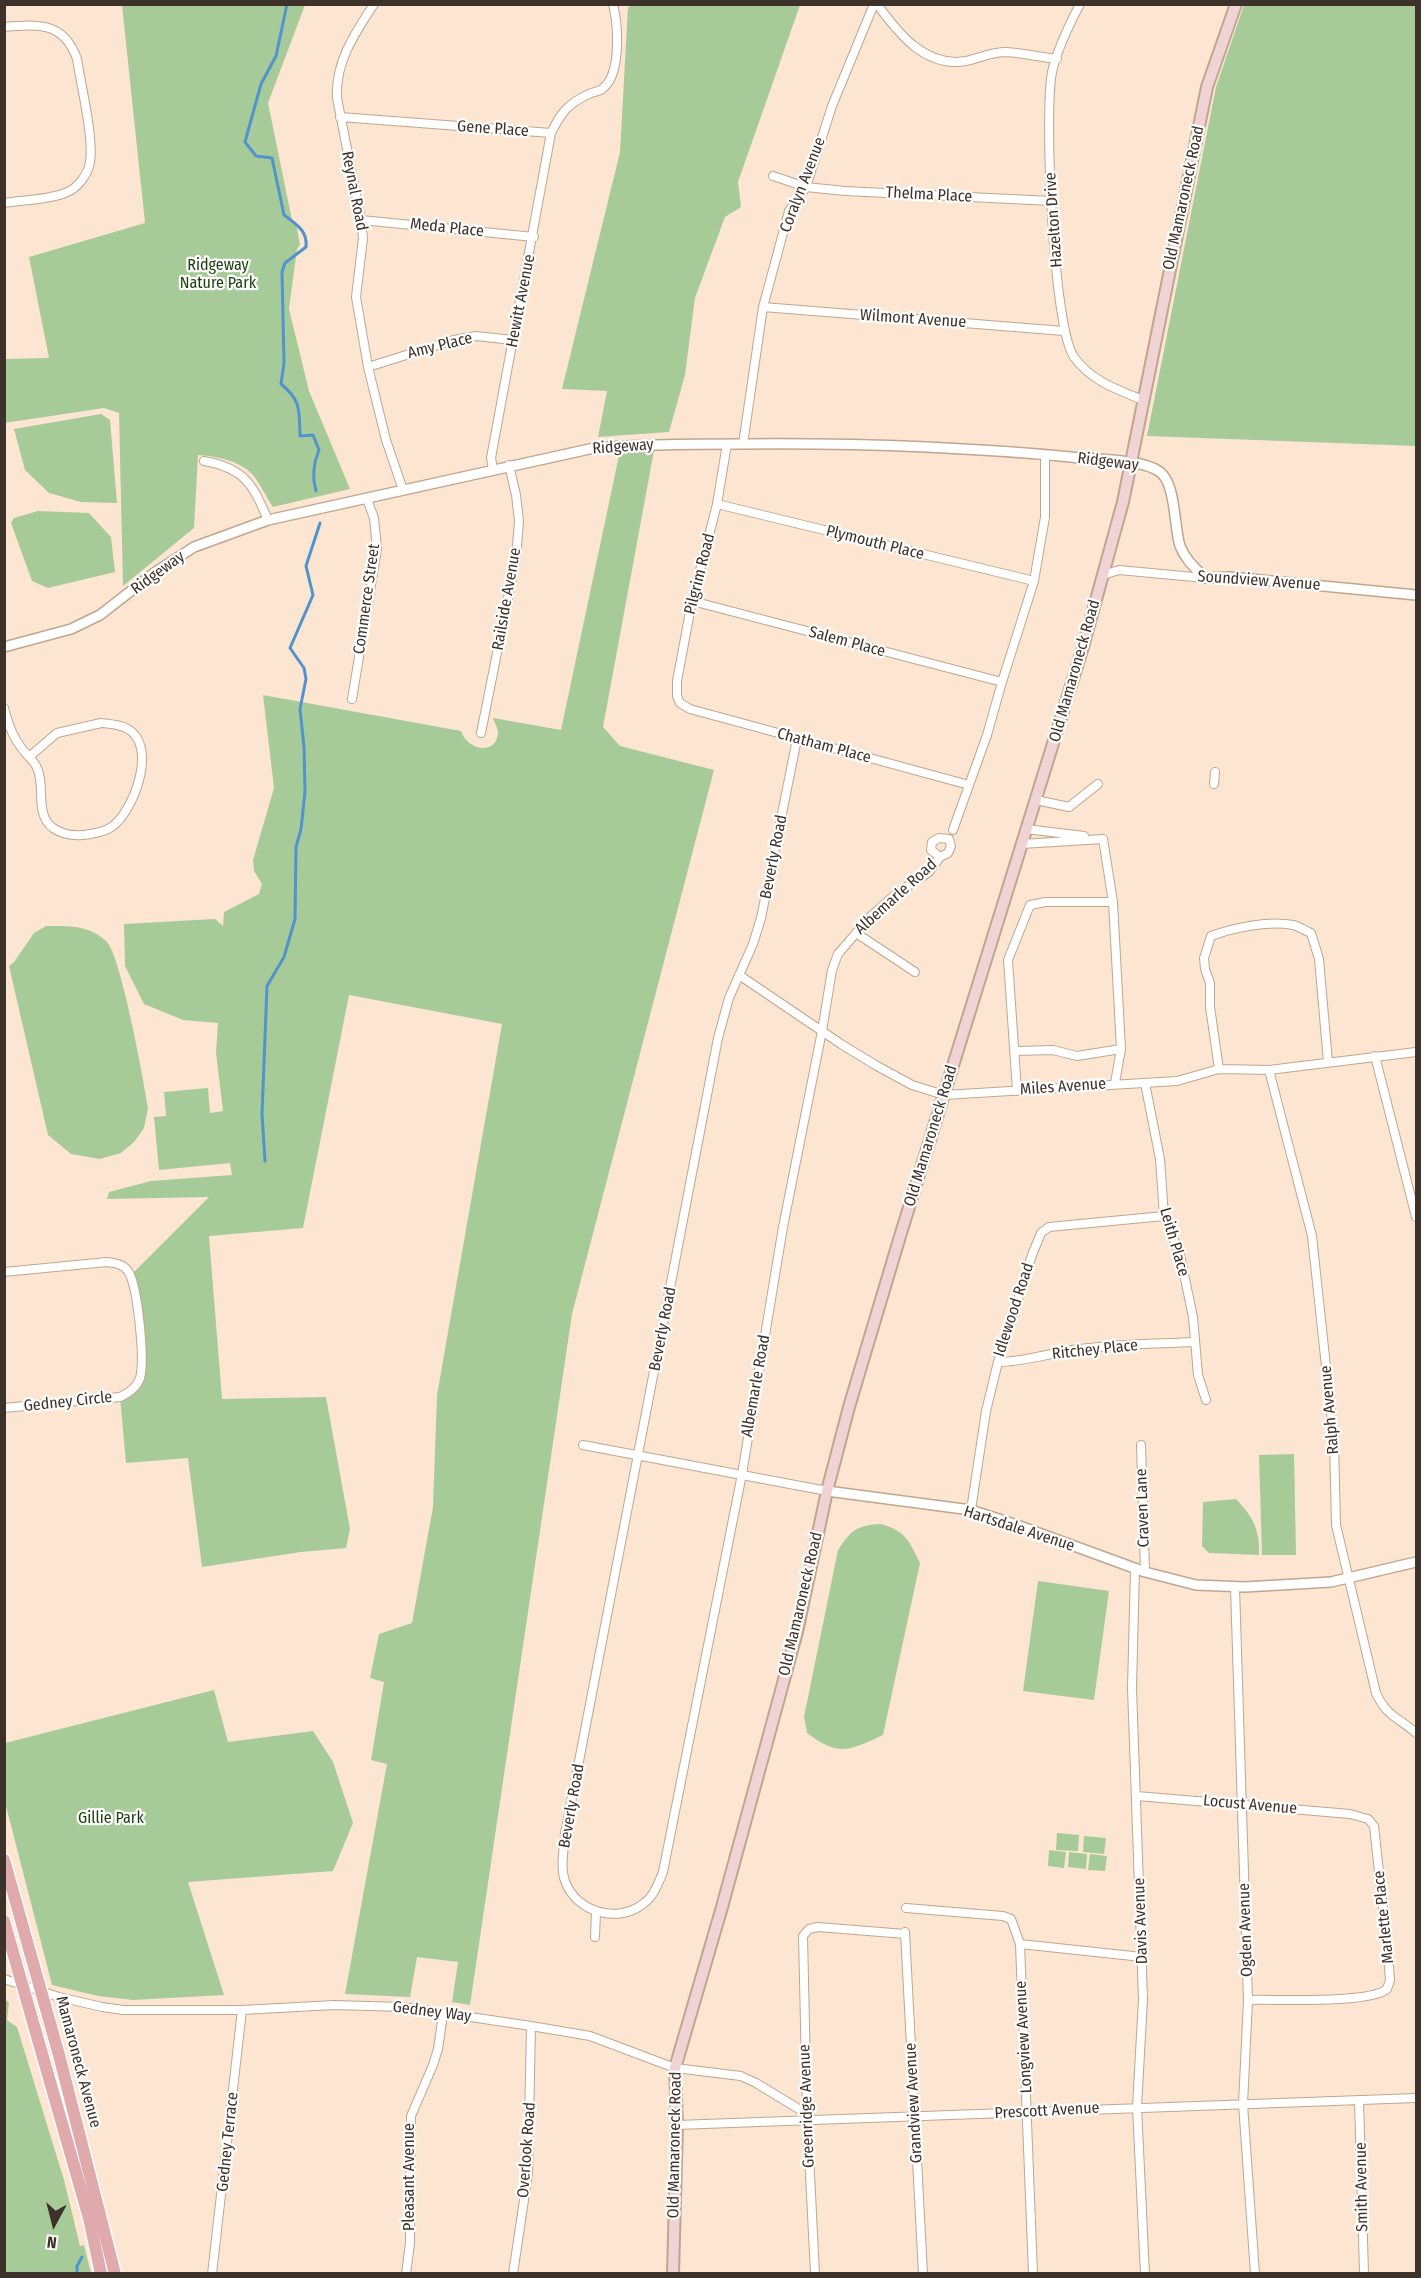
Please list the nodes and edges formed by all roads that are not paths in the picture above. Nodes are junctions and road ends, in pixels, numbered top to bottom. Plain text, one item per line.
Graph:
1 (374, 4) edge
2 (613, 4) edge
3 (875, 4) edge
4 (1080, 4) edge
5 (1236, 4) edge
6 (4, 27) edge
7 (1057, 59) junction
8 (340, 117) junction
9 (551, 133) junction
10 (773, 176) dead end
11 (806, 187) junction
12 (1052, 201) junction
13 (4, 203) edge
14 (361, 220) junction
15 (534, 237) junction
16 (763, 307) junction
17 (1064, 331) junction
18 (513, 340) junction
19 (368, 367) junction
20 (1143, 400) junction
21 (727, 444) junction
22 (743, 444) junction
23 (1045, 455) junction
24 (204, 461) dead end
25 (1131, 463) junction
26 (509, 465) junction
27 (493, 469) junction
28 (403, 490) junction
29 (367, 499) junction
30 (717, 504) junction
31 (268, 520) junction
32 (1103, 575) junction
33 (1205, 578) junction
34 (1034, 581) junction
35 (1416, 595) edge
36 (692, 602) junction
37 (4, 647) edge
38 (1002, 682) junction
39 (352, 699) dead end
40 (680, 703) joint
41 (4, 708) edge
42 (7, 732) edge
43 (481, 733) dead end
44 (797, 739) junction
45 (29, 756) junction
46 (1215, 772) dead end
47 (1098, 784) dead end
48 (1214, 784) dead end
49 (969, 785) junction
50 (1035, 800) junction
51 (1026, 829) junction
52 (953, 830) dead end
53 (1103, 839) junction
54 (1021, 844) junction
55 (940, 857) dead end
56 (1113, 902) junction
57 (856, 933) junction
58 (915, 972) dead end
59 (739, 975) junction
60 (822, 1030) junction
61 (1121, 1049) junction
62 (1016, 1051) junction
63 (1416, 1052) edge
64 (1375, 1056) junction
65 (1328, 1062) junction
66 (1219, 1070) junction
67 (1269, 1070) junction
68 (1115, 1083) junction
69 (1145, 1083) junction
70 (1017, 1091) junction
71 (944, 1095) junction
72 (1164, 1216) junction
73 (1416, 1217) edge
74 (4, 1272) edge
75 (1194, 1342) junction
76 (998, 1362) junction
77 (1206, 1400) dead end
78 (4, 1408) edge
79 (583, 1445) dead end
80 (1141, 1445) dead end
81 (639, 1455) junction
82 (741, 1474) junction
83 (827, 1491) junction
84 (971, 1510) junction
85 (1416, 1562) edge
86 (1134, 1569) junction
87 (1145, 1572) junction
88 (1349, 1578) junction
89 (1235, 1587) junction
90 (1416, 1733) edge
91 (1137, 1796) junction
92 (1242, 1804) junction
93 (1363, 1818) joint
94 (4, 1860) edge
95 (906, 1908) dead end
96 (596, 1911) junction
97 (4, 1921) edge
98 (905, 1933) joint
99 (595, 1938) dead end
100 (1020, 1944) junction
101 (1142, 1957) junction
102 (4, 1979) edge
103 (23, 1986) junction
104 (42, 1992) junction
105 (1248, 2000) junction
106 (242, 2010) junction
107 (443, 2014) junction
108 (531, 2026) junction
109 (675, 2068) junction
110 (1416, 2098) edge
111 (1359, 2100) junction
112 (1243, 2104) junction
113 (1137, 2107) junction
114 (1028, 2112) junction
115 (807, 2117) junction
116 (915, 2117) junction
117 (677, 2125) junction
118 (101, 2274) edge
119 (115, 2274) edge
120 (212, 2274) edge
121 (406, 2274) edge
122 (513, 2274) edge
123 (673, 2274) edge
124 (815, 2274) edge
125 (923, 2274) edge
126 (1033, 2274) edge
127 (1145, 2274) edge
128 (1255, 2274) edge
129 (1364, 2274) edge

1 - 8 street, Reynal Road
2 - 9 street, Gene Place
3 - 7 street
3 - 11 street, Coralyn Avenue
4 - 7 street, Hazelton Drive
5 - 20 main road, Old Mamaroneck Road
6 - 13 street
7 - 12 street, Hazelton Drive
8 - 9 street, Gene Place
8 - 14 street, Reynal Road
9 - 15 street, Hewitt Avenue
10 - 11 street, Thelma Place
11 - 12 street, Thelma Place
11 - 16 street, Coralyn Avenue
12 - 17 street, Hazelton Drive
14 - 15 street, Meda Place
14 - 19 street, Reynal Road
15 - 18 street, Hewitt Avenue
16 - 17 street, Wilmont Avenue
16 - 22 street, Coralyn Avenue
17 - 20 street, Hazelton Drive
18 - 19 street, Amy Place
18 - 27 street, Hewitt Avenue
19 - 28 street, Reynal Road
20 - 25 main road, Old Mamaroneck Road
21 - 22 street, Ridgeway
21 - 26 street, Ridgeway
21 - 30 street, Pilgrim Road
22 - 23 street, Ridgeway
23 - 25 street, Ridgeway
23 - 34 street
24 - 31 street
25 - 32 main road, Old Mamaroneck Road
25 - 33 street, Ridgeway
26 - 27 street, Ridgeway
26 - 43 street, Railside Avenue
27 - 28 street, Ridgeway
28 - 29 street, Ridgeway
29 - 31 street, Ridgeway
29 - 39 street, Commerce Street
30 - 34 street, Plymouth Place
30 - 36 street, Pilgrim Road
31 - 37 street, Ridgeway
32 - 33 street, Soundview Avenue
32 - 50 main road, Old Mamaroneck Road
33 - 35 street, Soundview Avenue
34 - 38 street
36 - 38 street, Salem Place
36 - 40 street, Pilgrim Road
38 - 49 street
40 - 44 street, Chatham Place
41 - 42 street
42 - 45 street
44 - 49 street, Chatham Place
44 - 59 street, Beverly Road
45 - 45 street
46 - 48 street
47 - 50 street
49 - 52 street
50 - 51 main road, Old Mamaroneck Road
51 - 53 street
51 - 54 main road, Old Mamaroneck Road
53 - 54 street
53 - 56 street
54 - 71 main road, Old Mamaroneck Road
55 - 57 street, Albemarle Road
56 - 61 street
56 - 62 street
57 - 58 street
57 - 60 street, Albemarle Road
59 - 60 street, Miles Avenue
59 - 81 street, Beverly Road
60 - 71 street, Miles Avenue
60 - 82 street, Albemarle Road
61 - 62 street
61 - 68 street
62 - 70 street
63 - 64 street, Miles Avenue
64 - 65 street, Miles Avenue
64 - 73 street
65 - 66 street
65 - 67 street, Miles Avenue
66 - 67 street, Miles Avenue
66 - 69 street, Miles Avenue
67 - 88 street, Ralph Avenue
68 - 69 street, Miles Avenue
68 - 70 street, Miles Avenue
69 - 72 street, Leith Place
70 - 71 street, Miles Avenue
71 - 83 main road, Old Mamaroneck Road
72 - 75 street, Leith Place
72 - 76 street, Idlewood Road
74 - 78 street, Gedney Circle
75 - 76 street, Ritchey Place
75 - 77 street, Leith Place
76 - 84 street, Idlewood Road
79 - 81 street, Hartsdale Avenue
80 - 87 street, Craven Lane
81 - 82 street, Hartsdale Avenue
81 - 96 street, Beverly Road
82 - 83 street, Hartsdale Avenue
82 - 96 street, Albemarle Road
83 - 84 street, Hartsdale Avenue
83 - 109 main road, Old Mamaroneck Road
84 - 86 street, Hartsdale Avenue
85 - 88 street, Hartsdale Avenue
86 - 87 street, Hartsdale Avenue
86 - 91 street, Davis Avenue
87 - 89 street, Hartsdale Avenue
88 - 89 street, Hartsdale Avenue
88 - 90 street, Ralph Avenue
89 - 92 street, Ogden Avenue
91 - 92 street, Locust Avenue
91 - 101 street, Davis Avenue
92 - 93 street, Locust Avenue
92 - 105 street, Ogden Avenue
93 - 105 street, Marlette Place
94 - 104 main road, Mamaroneck Avenue
95 - 100 street
96 - 99 street
97 - 103 main road, Mamaroneck Avenue
98 - 115 street, Greenridge Avenue
98 - 116 street, Grandview Avenue
100 - 101 street
100 - 114 street, Longview Avenue
101 - 113 street, Davis Avenue
102 - 103 street, Gedney Way
103 - 104 street, Gedney Way
103 - 118 main road, Mamaroneck Avenue
104 - 106 street, Gedney Way
104 - 119 main road, Mamaroneck Avenue
105 - 112 street, Ogden Avenue
106 - 107 street, Gedney Way
106 - 120 street, Gedney Terrace
107 - 108 street, Gedney Way
107 - 121 street, Pleasant Avenue
108 - 109 street, Gedney Way
108 - 122 street, Overlook Road
109 - 115 street, Gedney Way
109 - 117 main road, Old Mamaroneck Road
110 - 111 street, Prescott Avenue
111 - 112 street, Prescott Avenue
111 - 129 street, Smith Avenue
112 - 113 street, Prescott Avenue
112 - 128 street, Ogden Avenue
113 - 114 street, Prescott Avenue
113 - 127 street, Davis Avenue
114 - 116 street, Prescott Avenue
114 - 126 street, Longview Avenue
115 - 116 street, Prescott Avenue
115 - 117 street, Prescott Avenue
115 - 124 street, Greenridge Avenue
116 - 125 street, Grandview Avenue
117 - 123 main road, Old Mamaroneck Road

